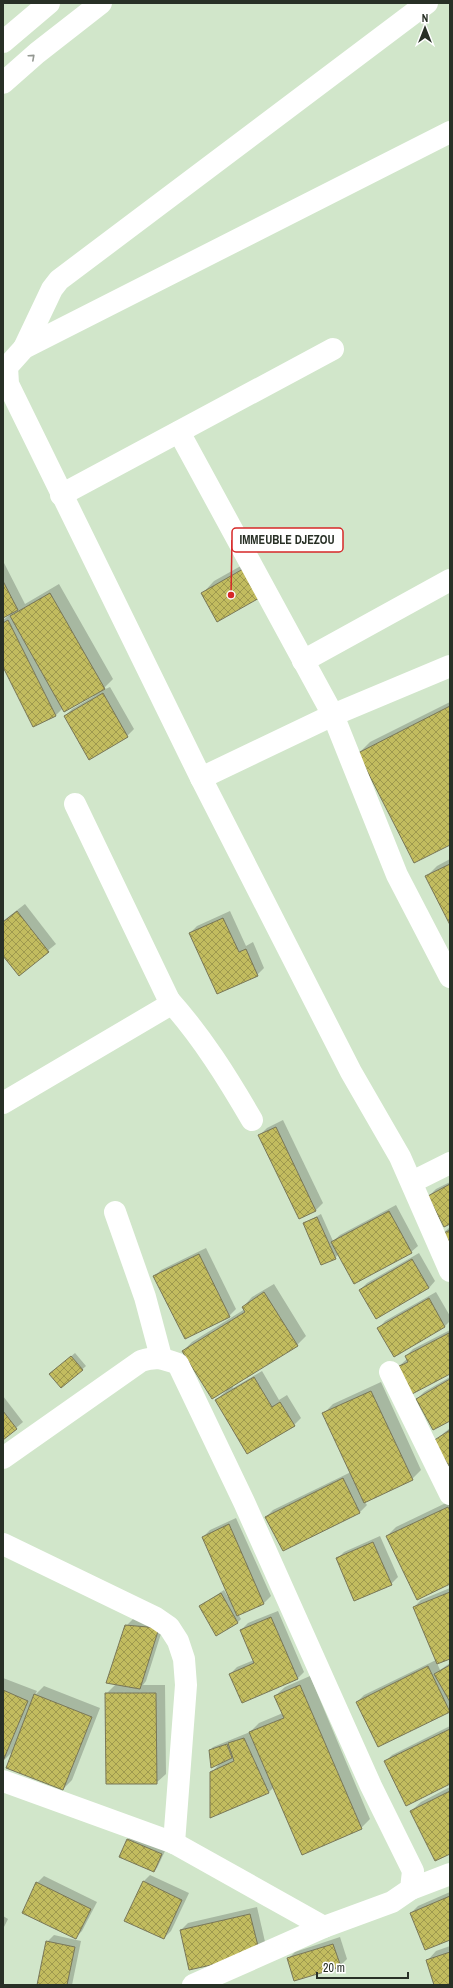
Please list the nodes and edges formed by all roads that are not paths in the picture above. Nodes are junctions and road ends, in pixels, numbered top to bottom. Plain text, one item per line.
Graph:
1 (48, 3) edge
2 (101, 3) edge
3 (427, 3) edge
4 (3, 42) edge
5 (3, 83) edge
6 (450, 132) edge
7 (24, 348) junction
8 (334, 349) dead end
9 (179, 432) junction
10 (62, 495) junction
11 (450, 580) edge
12 (303, 661) junction
13 (450, 666) edge
14 (333, 715) junction
15 (200, 778) junction
16 (75, 804) dead end
17 (450, 977) edge
18 (169, 1000) junction
19 (3, 1103) edge
20 (252, 1120) dead end
21 (450, 1163) edge
22 (412, 1182) junction
23 (115, 1212) dead end
24 (450, 1271) edge
25 (161, 1357) junction
26 (390, 1372) dead end
27 (3, 1458) edge
28 (450, 1494) edge
29 (3, 1544) edge
30 (3, 1781) edge
31 (174, 1843) junction
32 (450, 1874) edge
33 (411, 1889) junction
34 (324, 1927) junction
35 (193, 1985) edge

1 - 4 street
5 -> 2 street
3 - 7 street
6 - 7 street
7 - 10 street
8 - 9 street
9 - 10 street
9 - 12 street
10 - 15 street
11 - 12 street
12 - 14 street
13 - 14 street
14 - 15 street
14 - 17 street
15 - 22 street
16 - 18 street
18 - 19 street
18 - 20 street
21 - 22 street
22 - 24 street
23 - 25 street
25 - 27 street
25 - 33 street
26 - 28 street
29 - 31 street
30 - 31 street
31 - 34 street
32 - 33 street
33 - 34 street
34 - 35 street

